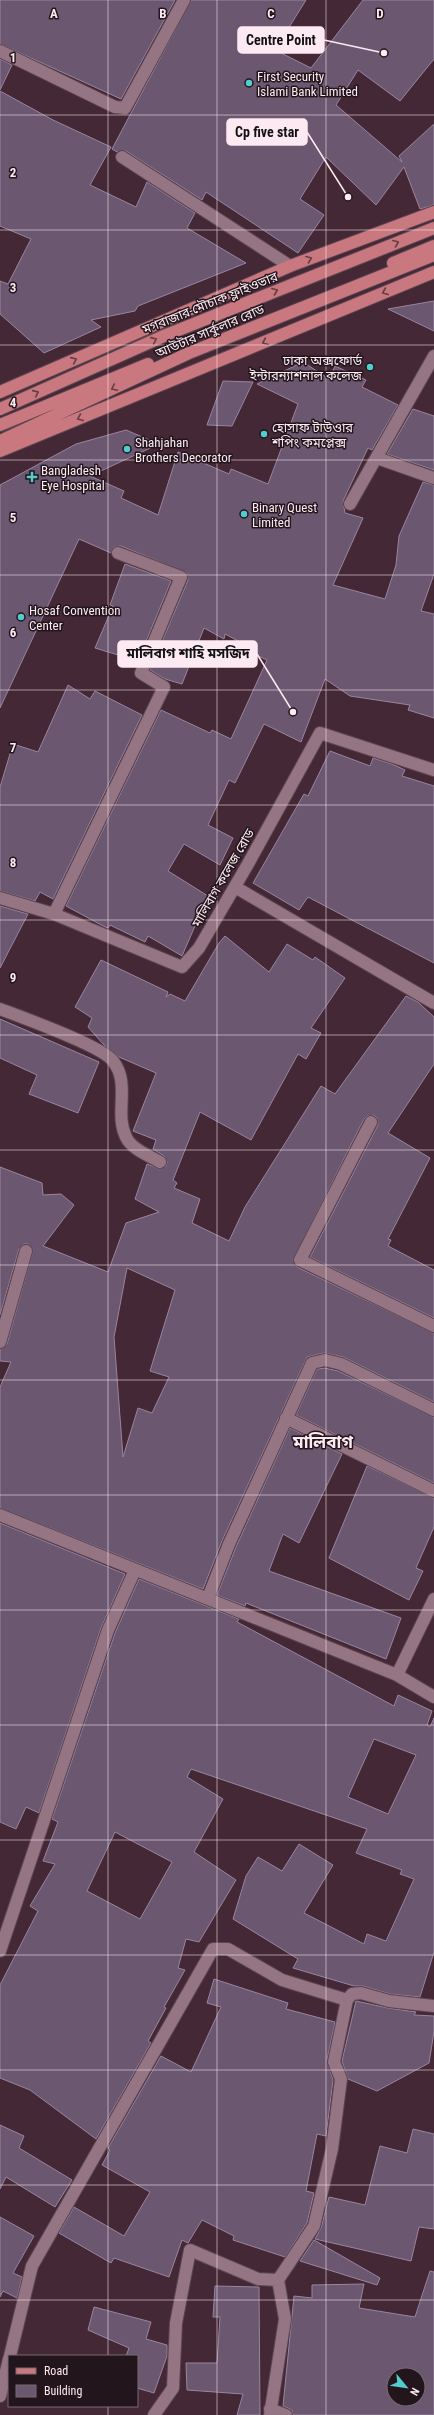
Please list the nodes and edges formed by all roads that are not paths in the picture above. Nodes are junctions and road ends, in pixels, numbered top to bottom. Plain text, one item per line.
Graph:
1 (184, 0) edge
2 (0, 51) edge
3 (122, 158) dead end
4 (434, 212) edge
5 (434, 228) edge
6 (434, 246) edge
7 (434, 255) edge
8 (290, 266) junction
9 (434, 272) edge
10 (434, 356) edge
11 (0, 392) edge
12 (0, 409) edge
13 (0, 425) edge
14 (0, 441) edge
15 (0, 451) edge
16 (377, 458) junction
17 (434, 478) edge
18 (350, 504) dead end
19 (118, 553) dead end
20 (434, 770) edge
21 (235, 887) junction
22 (0, 898) edge
23 (54, 914) junction
24 (434, 1003) edge
25 (0, 1009) edge
26 (371, 1122) dead end
27 (160, 1162) dead end
28 (26, 1251) dead end
29 (434, 1326) edge
30 (0, 1342) edge
31 (434, 1410) edge
32 (286, 1418) junction
33 (434, 1491) edge
34 (0, 1515) edge
35 (135, 1570) junction
36 (208, 1598) junction
37 (434, 1599) edge
38 (397, 1675) junction
39 (434, 1697) edge
40 (0, 1952) edge
41 (347, 2000) junction
42 (434, 2006) edge
43 (278, 2280) junction
44 (10, 2355) edge
45 (8, 2363) edge
46 (0, 2396) edge
47 (270, 2412) edge
48 (154, 2415) edge
49 (286, 2415) edge

1 - 2 street
3 - 8 street
8 -> 4 main road, আউটার সার্কুলার রোড
12 -> 5 main road, মগবাজার-মৌচাক ফ্লাইওভার
6 - 13 main road
7 -> 14 main road, আউটার সার্কুলার রোড
11 -> 8 main road, আউটার সার্কুলার রোড
9 -> 15 main road
10 - 16 street
16 - 17 street
16 - 18 street
19 - 23 street
20 - 21 street, মালিবাগ কলেজ রোড
21 - 23 street, মালিবাগ কলেজ রোড
21 - 24 street
22 - 23 street, মালিবাগ কলেজ রোড
25 - 27 street
26 - 29 street
28 - 30 street
31 - 32 street
32 - 33 street
32 - 36 street
34 - 35 street
35 - 36 street
35 - 40 street
36 - 38 street
37 - 38 street
38 - 39 street
41 - 42 street
41 - 43 street
41 - 44 street
43 - 47 street
43 - 48 street
45 - 46 street
47 - 49 street

